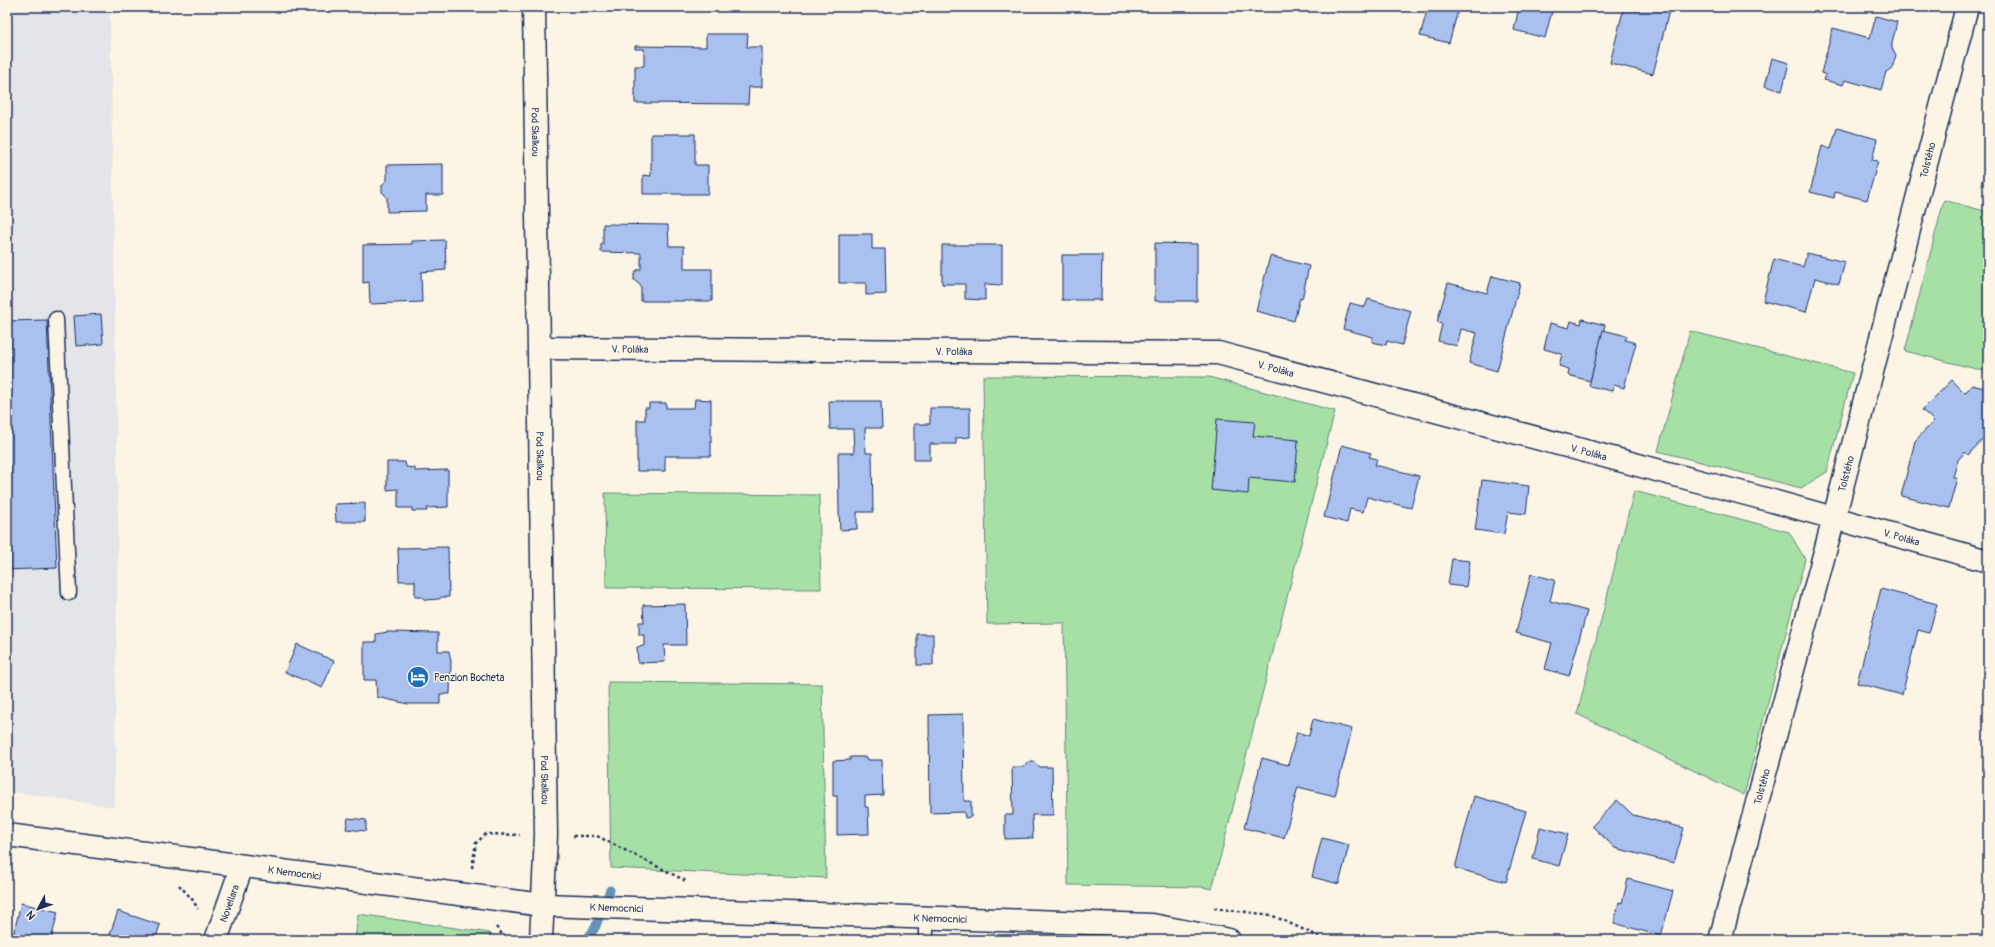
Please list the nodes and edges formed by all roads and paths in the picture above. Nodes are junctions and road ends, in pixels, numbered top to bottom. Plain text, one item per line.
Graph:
1 (534, 7) edge
2 (1967, 7) edge
3 (56, 319) dead end
4 (540, 348) junction
5 (1834, 518) junction
6 (1988, 561) edge
7 (69, 593) dead end
8 (7, 835) edge
9 (242, 866) junction
10 (177, 883) dead end
11 (543, 905) junction
12 (199, 912) dead end
13 (926, 919) junction
14 (1150, 933) edge
15 (216, 940) edge
16 (541, 940) edge
17 (926, 940) edge
18 (1229, 940) edge
19 (1720, 940) edge

1 - 4 street, Pod Skalkou
2 - 5 street, Tolstého
3 - 7 lane
4 - 5 street, V. Poláka
4 - 11 street, Pod Skalkou
5 - 6 street, V. Poláka
5 - 19 street, Tolstého
8 - 9 street, K Nemocnici
9 - 11 street, K Nemocnici
9 - 15 street, Novellara
10 - 12 path
11 - 13 street, K Nemocnici
11 - 16 street, Pod Skalkou
13 - 14 street, K Nemocnici
13 - 17 lane
14 - 18 street, K Nemocnici

